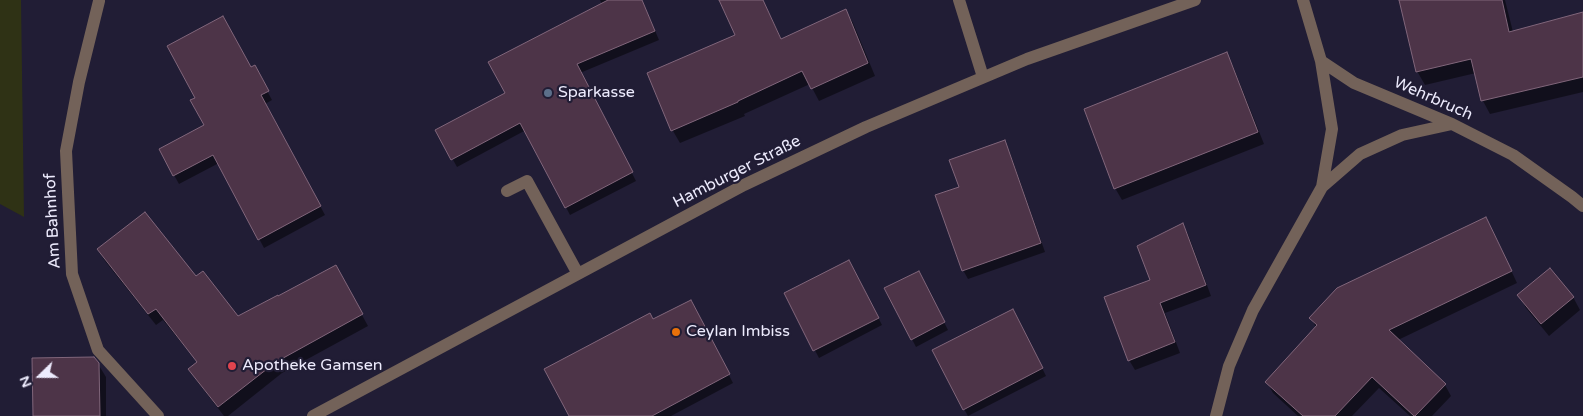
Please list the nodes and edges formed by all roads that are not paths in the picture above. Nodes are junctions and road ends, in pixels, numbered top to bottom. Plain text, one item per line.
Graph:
1 (959, 0) edge
2 (1195, 0) edge
3 (1303, 0) edge
4 (99, 1) edge
5 (1321, 62) junction
6 (983, 77) junction
7 (1452, 124) junction
8 (1322, 187) junction
9 (508, 191) dead end
10 (1583, 206) edge
11 (578, 274) junction
12 (158, 416) edge
13 (312, 416) edge
14 (1216, 416) edge

1 - 6 street
2 - 6 street, Hamburger Straße
3 - 5 street
4 - 12 street, Am Bahnhof
5 - 7 street, Wehrbruch
5 - 8 street
6 - 11 street, Hamburger Straße
7 - 8 street
7 - 10 street, Wehrbruch
8 - 14 street
9 - 11 street
11 - 13 street, Hamburger Straße

